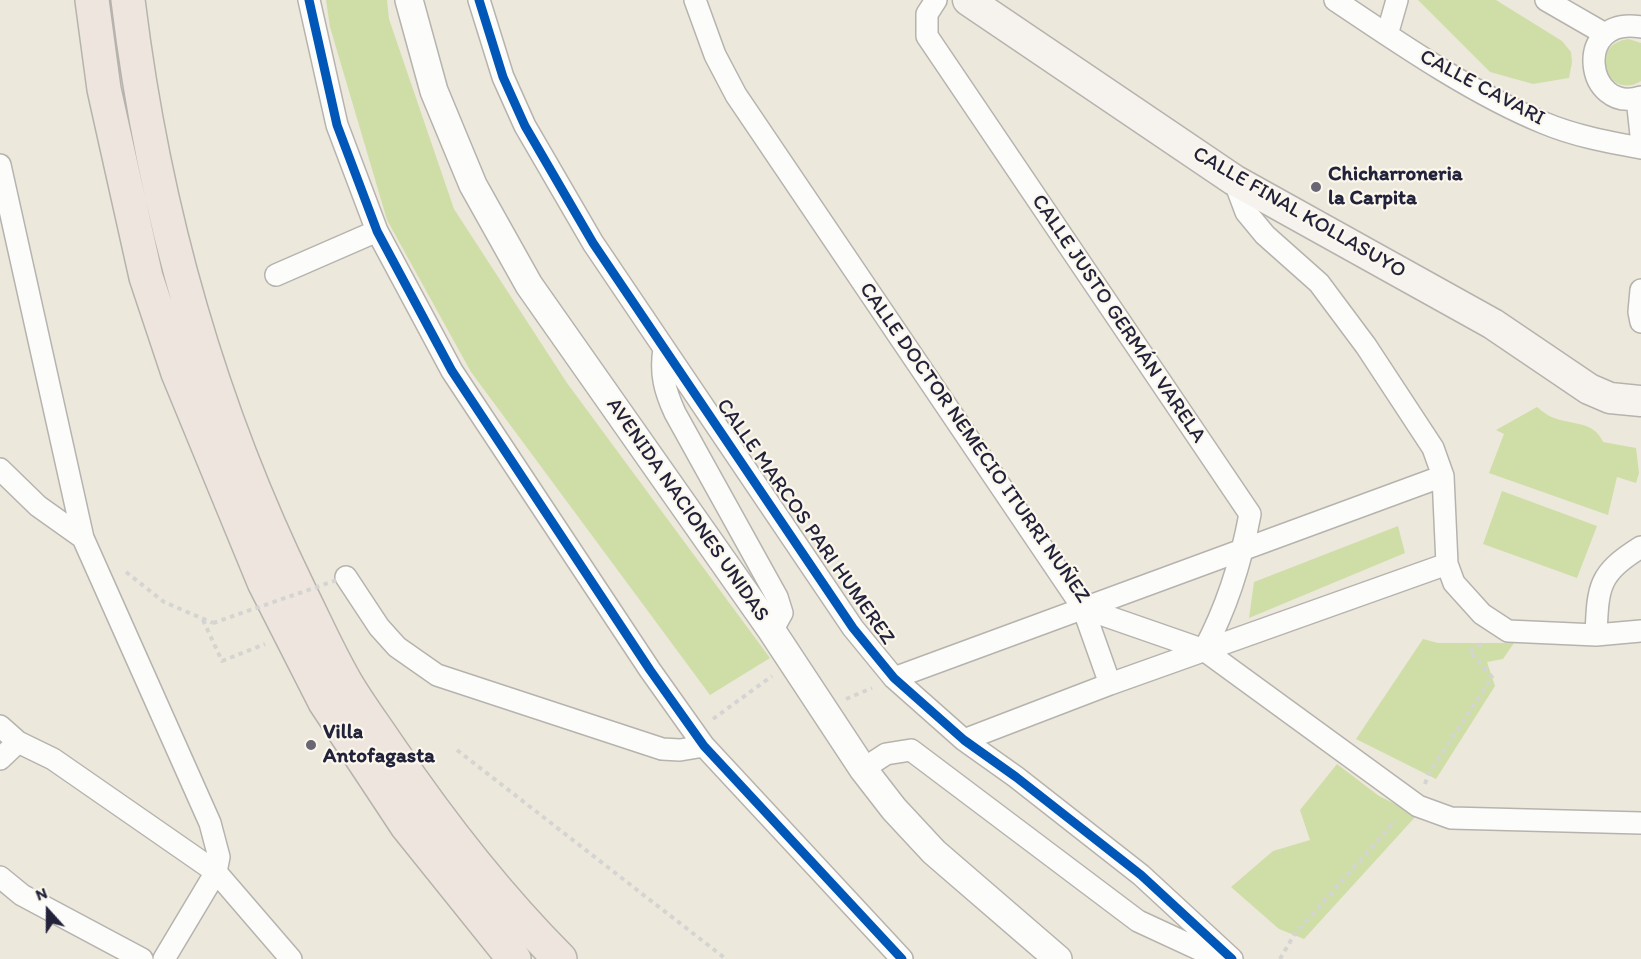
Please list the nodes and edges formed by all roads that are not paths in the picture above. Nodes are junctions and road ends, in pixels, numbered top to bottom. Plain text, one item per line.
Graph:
1 (92, 0) edge
2 (128, 0) edge
3 (309, 0) edge
4 (409, 0) edge
5 (479, 0) edge
6 (695, 0) edge
7 (936, 0) edge
8 (968, 0) edge
9 (1335, 0) edge
10 (1397, 0) edge
11 (1546, 0) edge
12 (1641, 27) edge
13 (1605, 34) junction
14 (1387, 35) junction
15 (1639, 98) edge
16 (1641, 135) edge
17 (1641, 148) edge
18 (0, 165) edge
19 (1234, 180) junction
20 (377, 231) junction
21 (276, 275) dead end
22 (1641, 290) edge
23 (1641, 322) edge
24 (664, 349) junction
25 (1641, 401) edge
26 (0, 469) edge
27 (1443, 476) junction
28 (83, 538) junction
29 (1641, 547) edge
30 (1244, 549) junction
31 (1447, 564) junction
32 (342, 578) road end
33 (1083, 608) junction
34 (772, 631) junction
35 (1641, 631) edge
36 (1596, 635) junction
37 (1203, 650) junction
38 (894, 678) junction
39 (1110, 684) junction
40 (0, 726) edge
41 (699, 739) junction
42 (964, 740) junction
43 (18, 742) junction
44 (0, 759) edge
45 (863, 769) junction
46 (1641, 823) edge
47 (216, 872) junction
48 (0, 877) edge
49 (142, 959) edge
50 (164, 959) edge
51 (291, 959) edge
52 (514, 959) edge
53 (560, 959) edge
54 (902, 959) edge
55 (1058, 959) edge
56 (1221, 959) edge
57 (1232, 959) edge

1 - 52 highway
2 - 53 highway
3 - 20 street
4 - 34 street, AVENIDA NACIONES UNIDAS
5 - 24 street, CALLE MARCOS PARI HUMEREZ
6 - 33 street, CALLE DOCTOR NEMECIO ITURRI NUÑEZ
7 - 30 street, CALLE JUSTO GERMÁN VARELA
8 - 19 main road, CALLE FINAL KOLLASUYO
9 - 14 street, CALLE CAVARI
10 - 14 street
11 - 13 street
12 - 13 street
13 - 15 street
14 - 17 street, CALLE CAVARI
15 - 16 street
18 - 28 street
19 - 25 main road, CALLE FINAL KOLLASUYO
19 - 27 street
20 - 21 street
20 - 41 street
22 - 23 street
24 - 34 street
24 - 38 street, CALLE MARCOS PARI HUMEREZ
26 - 28 street
27 - 30 street
27 - 31 street
28 - 47 street
29 - 36 street
30 - 33 street
30 - 37 street, CALLE JUSTO GERMÁN VARELA
31 - 36 street
31 - 37 street
32 - 41 street
33 - 37 street, CALLE DOCTOR NEMECIO ITURRI NUÑEZ
33 - 38 street
33 - 39 street
34 - 45 street, AVENIDA NACIONES UNIDAS
35 - 36 street
37 - 39 street
37 - 46 street, CALLE DOCTOR NEMECIO ITURRI NUÑEZ
38 - 42 street, CALLE MARCOS PARI HUMEREZ
39 - 42 street
40 - 43 street
41 - 54 street
42 - 57 street, CALLE MARCOS PARI HUMEREZ
43 - 44 street
43 - 47 street
45 - 55 street, AVENIDA NACIONES UNIDAS
45 - 56 street
47 - 50 street
47 - 51 street
48 - 49 street

